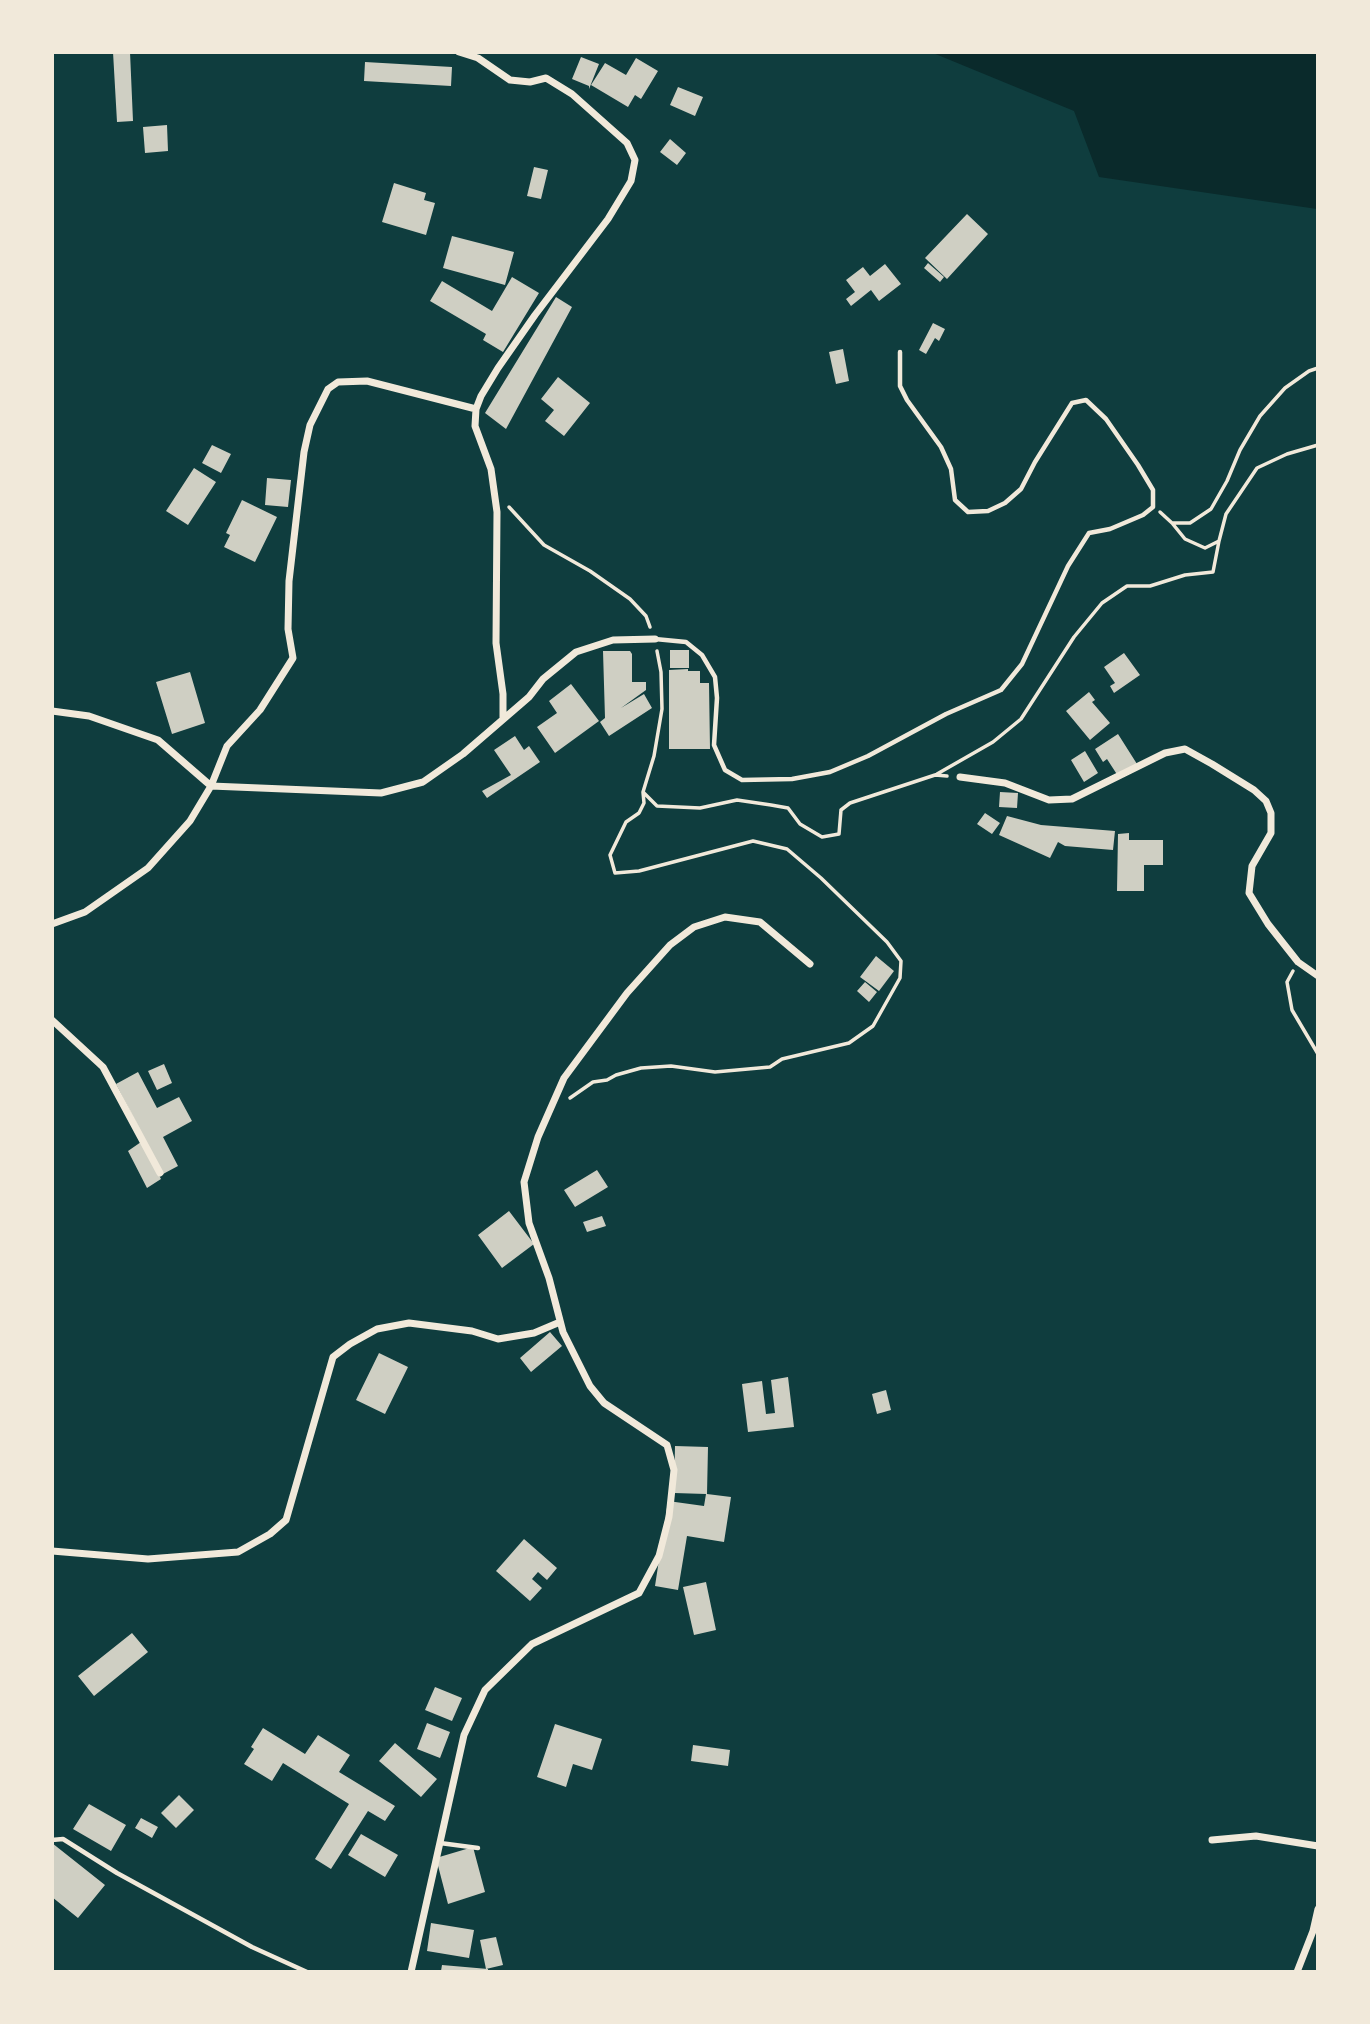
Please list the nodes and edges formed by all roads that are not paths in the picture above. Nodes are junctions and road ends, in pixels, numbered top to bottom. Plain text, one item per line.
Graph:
1 (460, 52) edge
2 (900, 352) dead end
3 (476, 410) junction
4 (655, 639) joint
5 (52, 711) edge
6 (503, 718) junction
7 (960, 776) dead end
8 (211, 786) junction
9 (52, 923) edge
10 (810, 964) dead end
11 (1318, 976) edge
12 (52, 1020) edge
13 (160, 1173) dead end
14 (560, 1322) junction
15 (52, 1552) edge
16 (52, 1840) edge
17 (1212, 1840) dead end
18 (439, 1843) junction
19 (1318, 1846) edge
20 (478, 1848) dead end
21 (1318, 1909) edge
22 (307, 1972) edge
23 (411, 1972) edge
24 (1297, 1972) edge

1 - 3 street
2 - 4 lane
3 - 6 street
3 - 8 street
4 - 6 street
5 - 8 street
6 - 8 street
7 - 11 street
8 - 9 street
10 - 14 street
12 - 13 street
14 - 15 street
14 - 18 street
16 - 22 lane
17 - 19 street
18 - 20 lane
18 - 23 street
21 - 24 street

